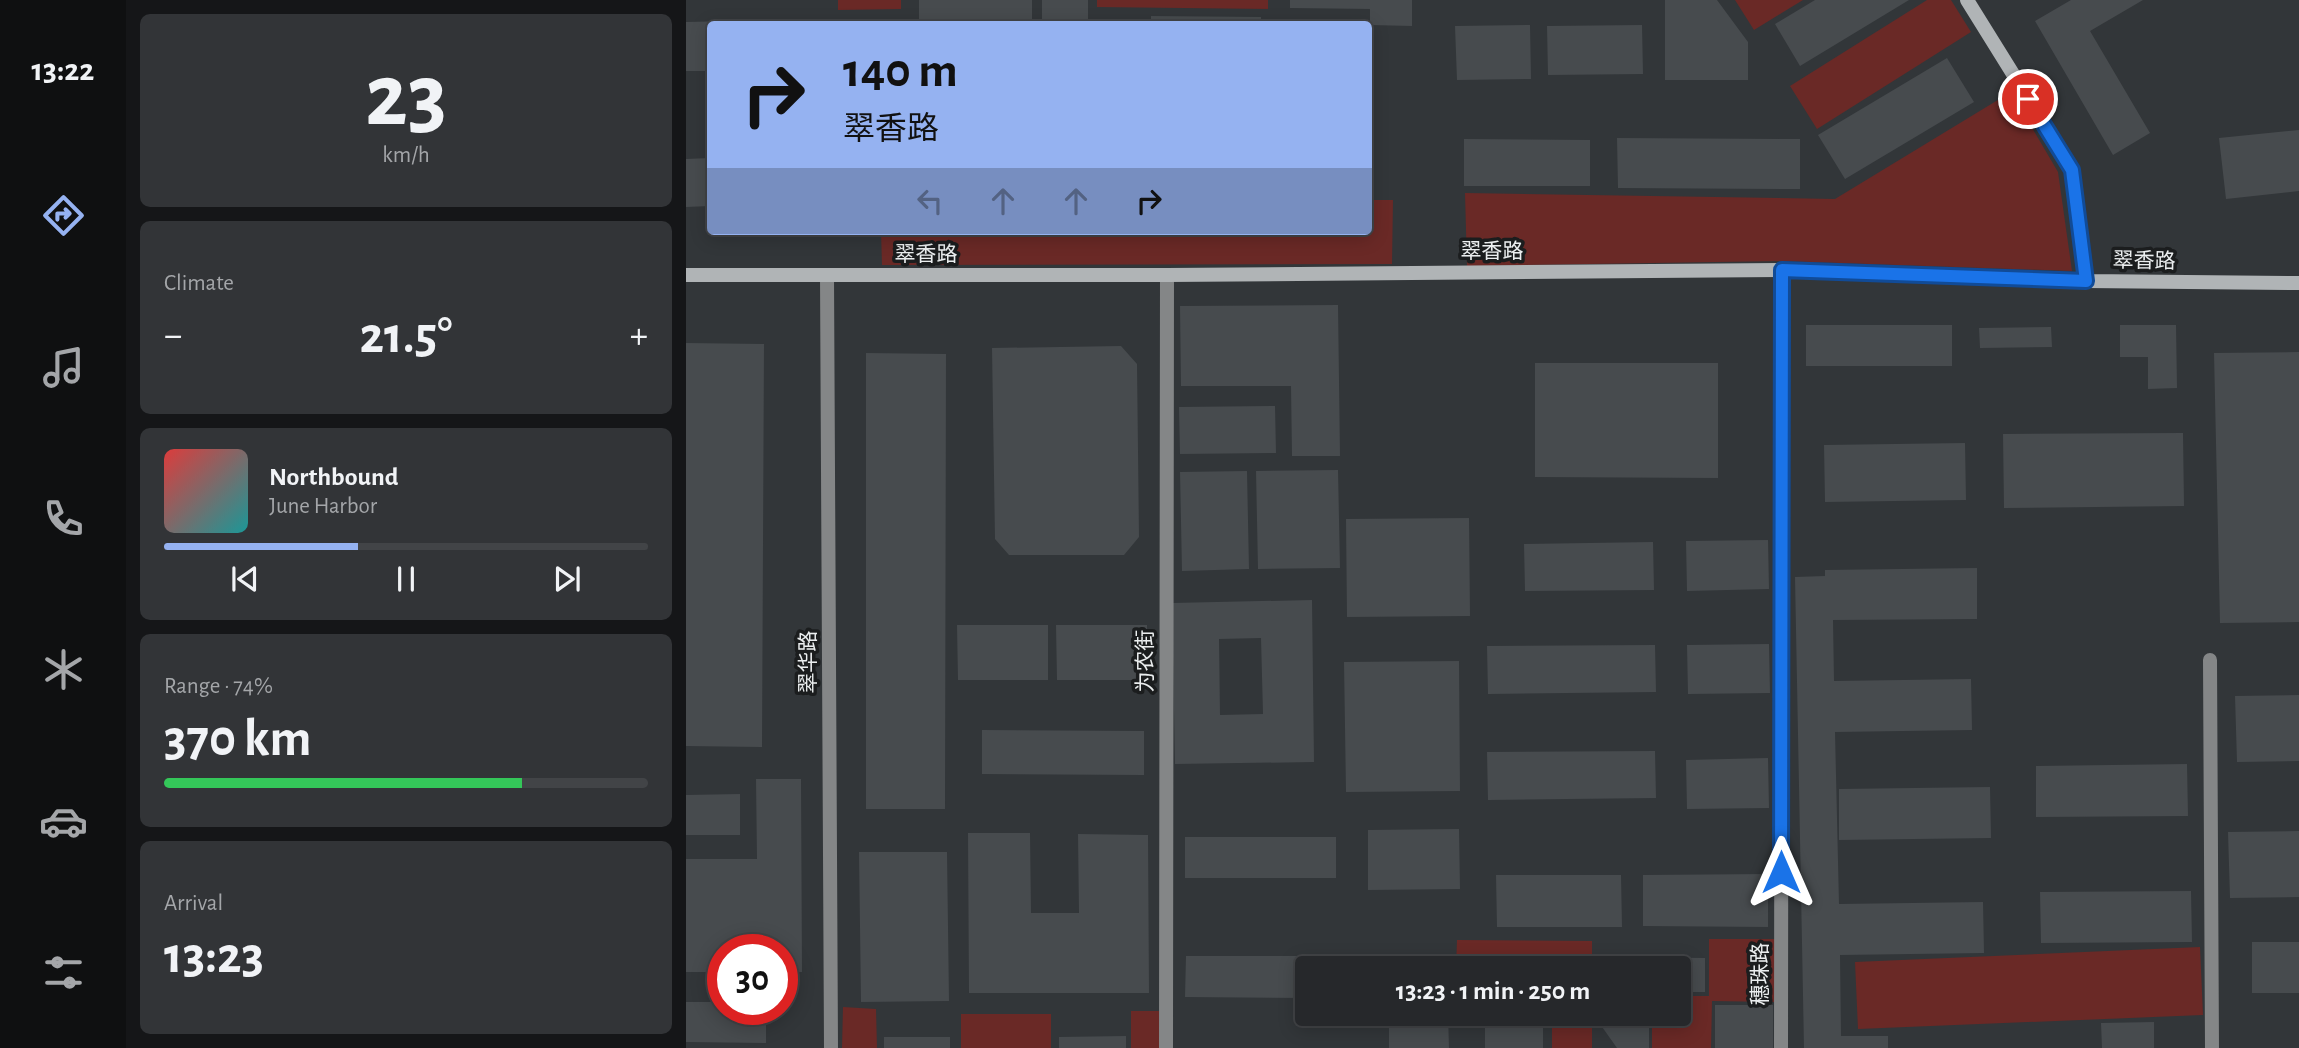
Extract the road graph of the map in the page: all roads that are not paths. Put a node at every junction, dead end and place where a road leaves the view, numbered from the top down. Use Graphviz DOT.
graph roads {
  1 [pos="1967,0"];
  2 [pos="1782,270"];
  3 [pos="686,275"];
  4 [pos="1167,275"];
  5 [pos="827,276"];
  6 [pos="2086,281"];
  7 [pos="2299,283"];
  8 [pos="2210,660"];
  9 [pos="831,1048"];
  10 [pos="1166,1048"];
  11 [pos="1781,1048"];
  12 [pos="2212,1048"];
  1 -- 6 [label="main road"];
  2 -- 4 [label="main road, 翠香路"];
  2 -- 6 [label="main road, 翠香路"];
  2 -- 11 [label="street, 穗珠路"];
  3 -- 5 [label="main road, 翠香路"];
  4 -- 5 [label="main road, 翠香路"];
  4 -- 10 [label="street, 为农街"];
  5 -- 9 [label="street, 翠华路"];
  6 -- 7 [label="main road, 翠香路"];
  8 -- 12 [label="street"];
}
